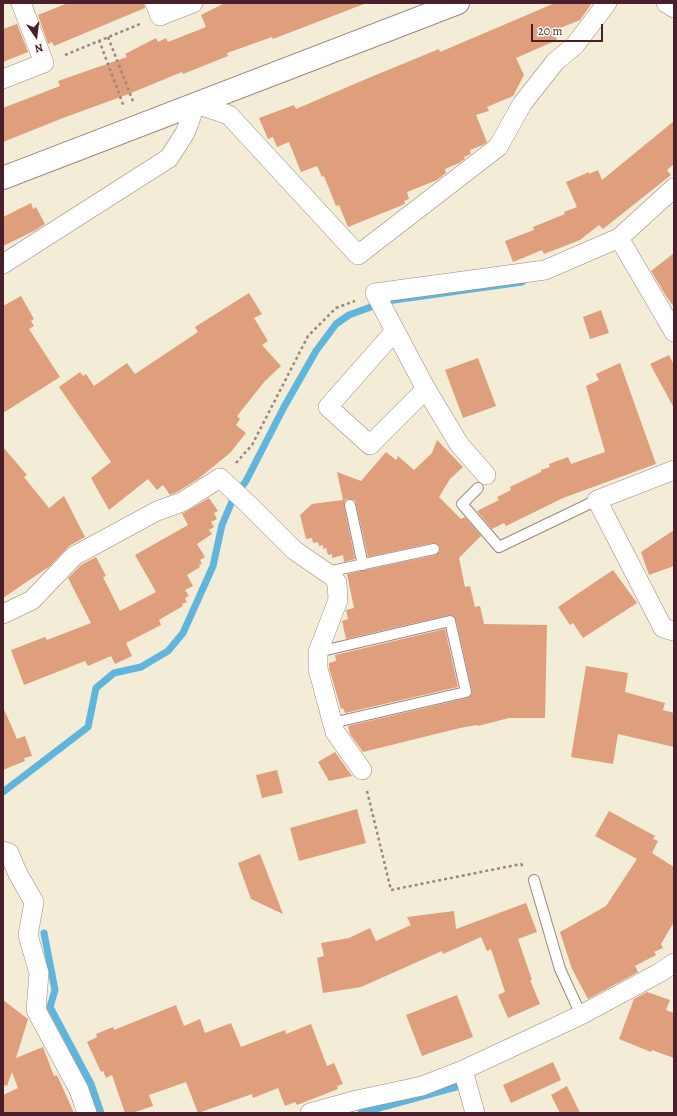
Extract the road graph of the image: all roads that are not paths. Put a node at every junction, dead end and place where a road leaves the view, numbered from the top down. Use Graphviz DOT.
graph roads {
  1 [pos="21,3"];
  2 [pos="193,3"];
  3 [pos="458,3"];
  4 [pos="607,3"];
  5 [pos="666,3"];
  6 [pos="674,8"];
  7 [pos="158,9"];
  8 [pos="3,79"];
  9 [pos="196,104"];
  10 [pos="3,178"];
  11 [pos="674,188"];
  12 [pos="619,238"];
  13 [pos="3,264"];
  14 [pos="395,331"];
  15 [pos="674,332"];
  16 [pos="426,389"];
  17 [pos="674,470"];
  18 [pos="482,481"];
  19 [pos="597,500"];
  20 [pos="350,505"];
  21 [pos="434,550"];
  22 [pos="363,565"];
  23 [pos="326,572"];
  24 [pos="3,614"];
  25 [pos="674,631"];
  26 [pos="318,652"];
  27 [pos="332,723"];
  28 [pos="362,770"];
  29 [pos="3,850"];
  30 [pos="534,880"];
  31 [pos="669,973"];
  32 [pos="581,1015"];
  33 [pos="464,1070"];
  34 [pos="87,1113"];
  35 [pos="310,1113"];
  36 [pos="475,1113"];
  1 -- 8 [label="street"];
  2 -- 7 [label="street"];
  3 -- 9 [label="street"];
  4 -- 9 [label="street"];
  5 -- 6 [label="street"];
  9 -- 10 [label="street"];
  9 -- 13 [label="street"];
  11 -- 12 [label="street"];
  12 -- 14 [label="street"];
  12 -- 15 [label="street"];
  14 -- 16 [label="street"];
  14 -- 16 [label="street"];
  16 -- 18 [label="street"];
  17 -- 19 [label="street"];
  18 -- 19 [label="lane"];
  19 -- 25 [label="street"];
  20 -- 22 [label="lane"];
  21 -- 22 [label="lane"];
  22 -- 23 [label="lane"];
  23 -- 24 [label="street"];
  23 -- 26 [label="street"];
  26 -- 27 [label="street"];
  26 -- 27 [label="lane"];
  27 -- 28 [label="street"];
  29 -- 34 [label="street"];
  30 -- 32 [label="lane"];
  31 -- 32 [label="street"];
  32 -- 33 [label="street"];
  33 -- 35 [label="street"];
  33 -- 36 [label="street"];
}
